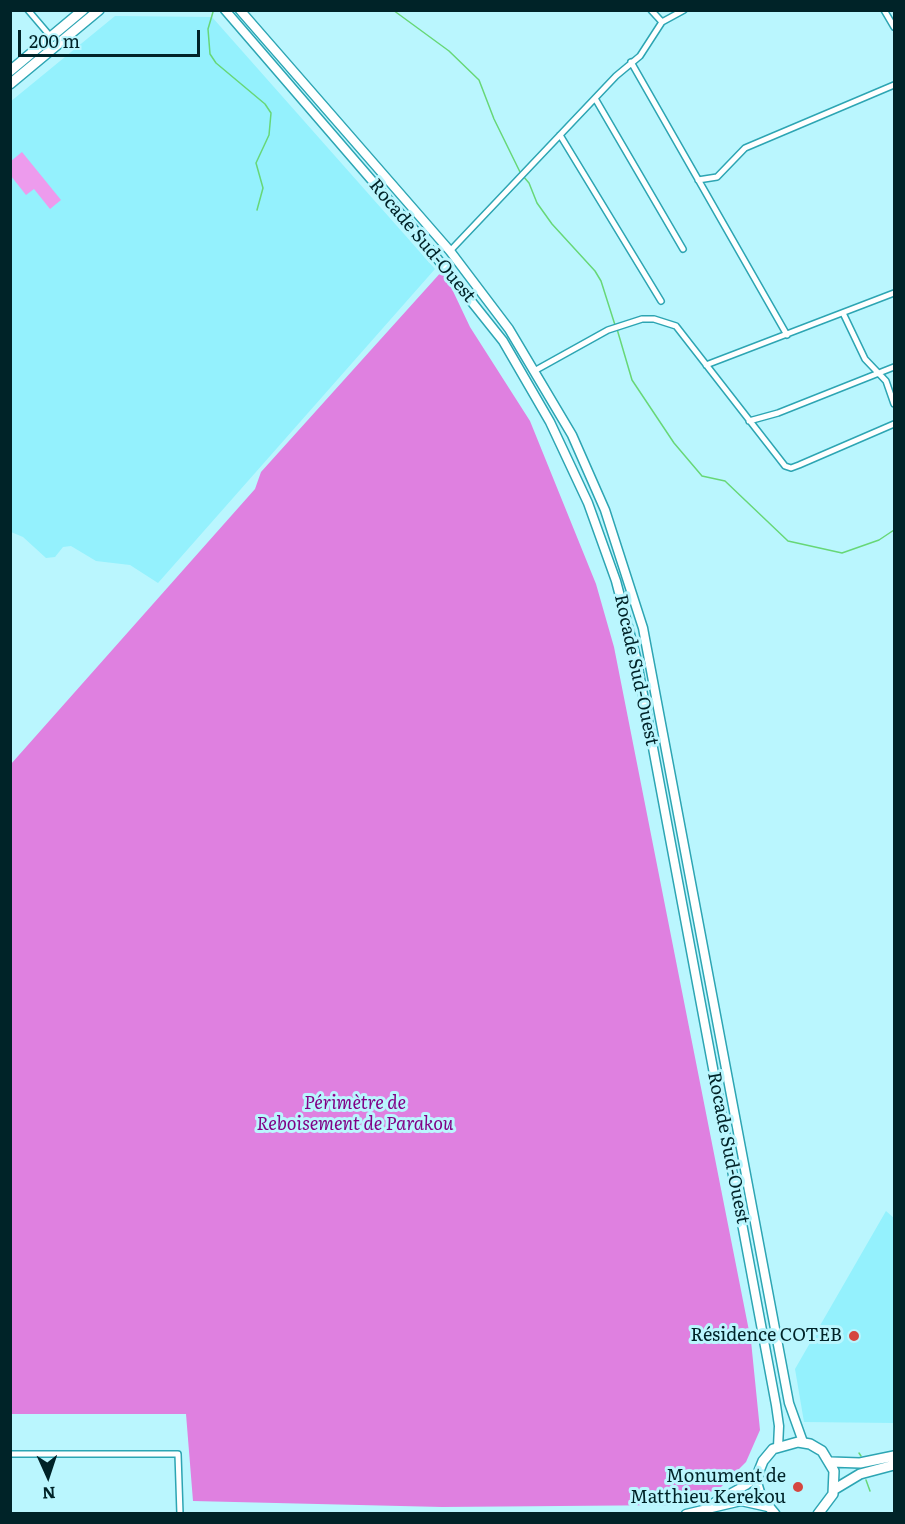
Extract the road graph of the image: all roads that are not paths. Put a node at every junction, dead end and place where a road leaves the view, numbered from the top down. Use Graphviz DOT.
graph roads {
  1 [pos="28,10"];
  2 [pos="83,10"];
  3 [pos="99,10"];
  4 [pos="225,10"];
  5 [pos="240,10"];
  6 [pos="651,10"];
  7 [pos="684,10"];
  8 [pos="884,10"];
  9 [pos="662,22"];
  10 [pos="893,23"];
  11 [pos="51,37"];
  12 [pos="631,62"];
  13 [pos="10,71"];
  14 [pos="10,84"];
  15 [pos="894,85"];
  16 [pos="596,100"];
  17 [pos="560,135"];
  18 [pos="698,180"];
  19 [pos="684,249"];
  20 [pos="450,251"];
  21 [pos="894,293"];
  22 [pos="661,301"];
  23 [pos="843,313"];
  24 [pos="787,334"];
  25 [pos="706,365"];
  26 [pos="894,367"];
  27 [pos="536,370"];
  28 [pos="878,374"];
  29 [pos="894,404"];
  30 [pos="749,421"];
  31 [pos="894,424"];
  32 [pos="803,1442"];
  33 [pos="778,1447"];
  34 [pos="10,1454"];
  35 [pos="894,1456"];
  36 [pos="831,1462"];
  37 [pos="894,1465"];
  38 [pos="758,1476"];
  39 [pos="835,1489"];
  40 [pos="698,1510"];
  41 [pos="772,1510"];
  42 [pos="180,1514"];
  43 [pos="686,1514"];
  44 [pos="818,1514"];
  1 -- 11 [label="street"];
  2 -- 11 [label="main road"];
  3 -- 14 [label="main road"];
  4 -- 33 [label="main road, Rocade Sud-Ouest"];
  5 -- 20 [label="main road, Rocade Sud-Ouest"];
  6 -- 9 [label="street"];
  7 -- 9 [label="street"];
  8 -- 10 [label="street"];
  9 -- 12 [label="street"];
  11 -- 13 [label="main road"];
  12 -- 16 [label="street"];
  12 -- 18 [label="street"];
  15 -- 18 [label="street"];
  16 -- 17 [label="street"];
  16 -- 19 [label="street"];
  17 -- 20 [label="street"];
  17 -- 22 [label="street"];
  18 -- 24 [label="street"];
  20 -- 27 [label="main road, Rocade Sud-Ouest"];
  21 -- 23 [label="street"];
  23 -- 24 [label="street"];
  23 -- 28 [label="street"];
  24 -- 25 [label="street"];
  25 -- 27 [label="street"];
  25 -- 30 [label="street"];
  26 -- 28 [label="street"];
  27 -- 32 [label="main road, Rocade Sud-Ouest"];
  28 -- 29 [label="street"];
  28 -- 30 [label="street"];
  30 -- 31 [label="street"];
  32 -- 33 [label="main road"];
  32 -- 36 [label="main road"];
  33 -- 38 [label="main road"];
  34 -- 42 [label="street"];
  35 -- 36 [label="main road"];
  36 -- 39 [label="main road"];
  37 -- 39 [label="main road"];
  38 -- 40 [label="main road"];
  38 -- 41 [label="main road"];
  39 -- 44 [label="main road"];
  40 -- 41 [label="main road"];
  40 -- 43 [label="main road"];
}
